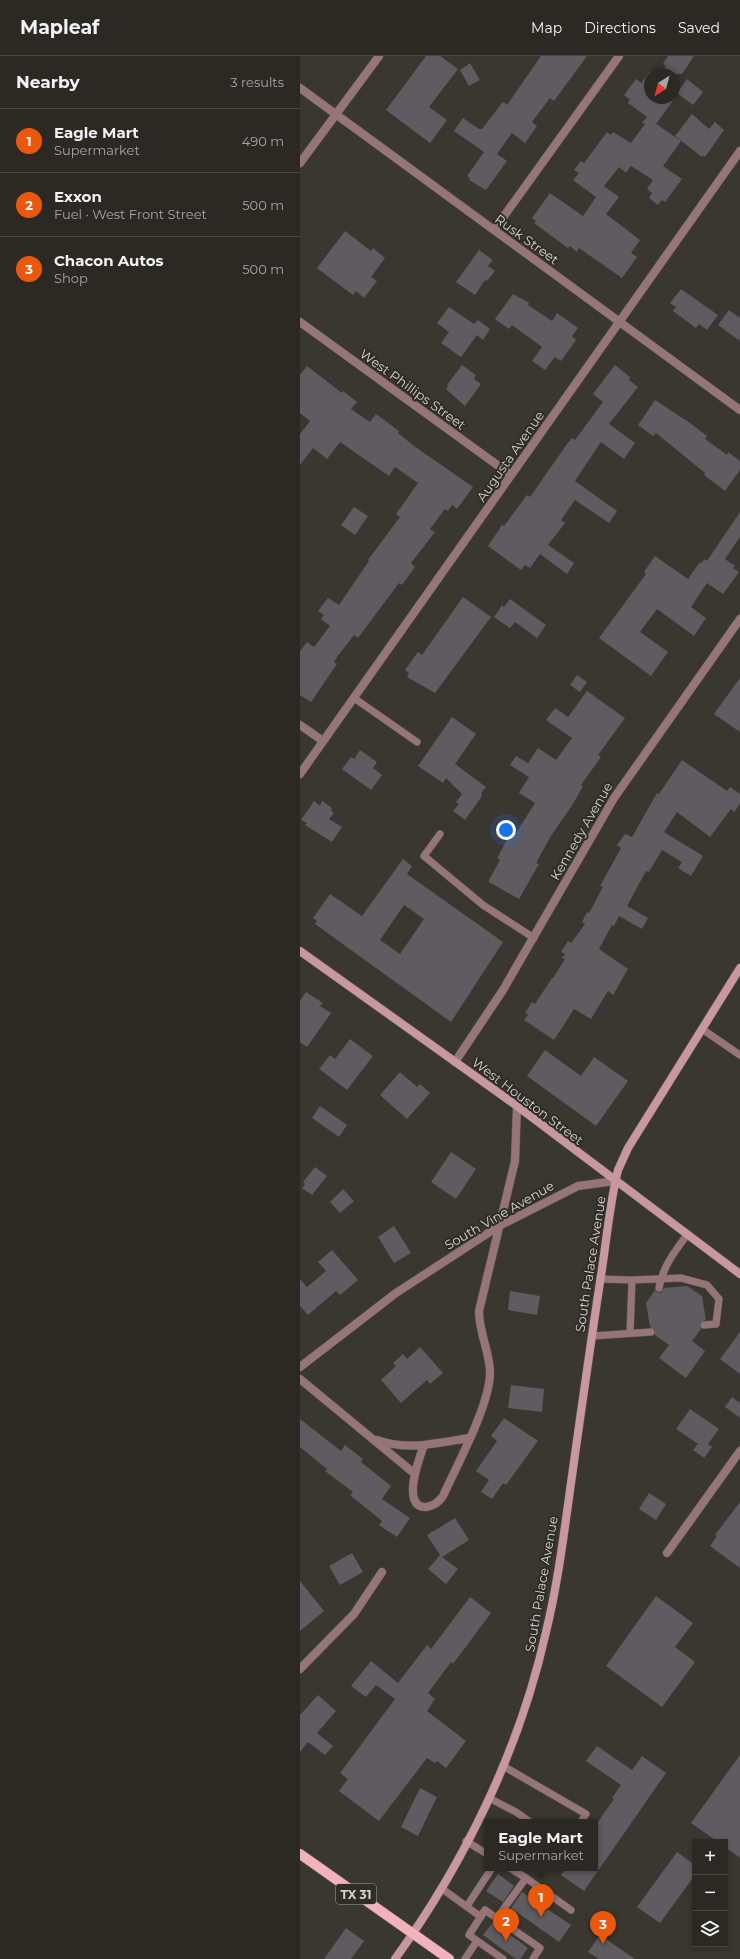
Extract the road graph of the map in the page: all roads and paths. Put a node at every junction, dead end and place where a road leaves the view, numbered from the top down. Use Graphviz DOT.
graph roads {
  1 [pos="379,56"];
  2 [pos="619,56"];
  3 [pos="300,88"];
  4 [pos="336,114"];
  5 [pos="740,151"];
  6 [pos="300,163"];
  7 [pos="494,230"];
  8 [pos="618,321"];
  9 [pos="300,322"];
  10 [pos="740,410"];
  11 [pos="511,475"];
  12 [pos="740,619"];
  13 [pos="354,698"];
  14 [pos="300,725"];
  15 [pos="323,741"];
  16 [pos="417,742"];
  17 [pos="300,774"];
  18 [pos="440,834"];
  19 [pos="534,938"];
  20 [pos="300,951"];
  21 [pos="740,968"];
  22 [pos="702,1029"];
  23 [pos="740,1055"];
  24 [pos="455,1062"];
  25 [pos="517,1106"];
  26 [pos="615,1181"];
  27 [pos="499,1226"];
  28 [pos="687,1235"];
  29 [pos="740,1274"];
  30 [pos="681,1278"];
  31 [pos="600,1279"];
  32 [pos="660,1279"];
  33 [pos="632,1280"];
  34 [pos="682,1286"];
  35 [pos="659,1288"];
  36 [pos="704,1325"];
  37 [pos="651,1332"];
  38 [pos="630,1333"];
  39 [pos="592,1336"];
  40 [pos="300,1367"];
  41 [pos="300,1379"];
  42 [pos="370,1437"];
  43 [pos="469,1438"];
  44 [pos="424,1445"];
  45 [pos="740,1451"];
  46 [pos="415,1474"];
  47 [pos="667,1553"];
  48 [pos="382,1572"];
  49 [pos="300,1670"];
  50 [pos="503,1766"];
  51 [pos="489,1798"];
  52 [pos="526,1819"];
  53 [pos="583,1819"];
  54 [pos="466,1841"];
  55 [pos="484,1852"];
  56 [pos="300,1854"];
  57 [pos="490,1871"];
  58 [pos="515,1871"];
  59 [pos="526,1878"];
  60 [pos="441,1888"];
  61 [pos="467,1906"];
  62 [pos="571,1910"];
  63 [pos="481,1917"];
  64 [pos="497,1918"];
  65 [pos="413,1934"];
  66 [pos="477,1940"];
  67 [pos="505,1957"];
  68 [pos="395,1959"];
  69 [pos="449,1959"];
  70 [pos="465,1959"];
  71 [pos="533,1959"];
  1 -- 4 [label="street"];
  2 -- 7 [label="street"];
  3 -- 4 [label="street, Rusk Street"];
  4 -- 6 [label="street"];
  4 -- 7 [label="street, Rusk Street"];
  5 -- 8 [label="street, Augusta Avenue"];
  7 -- 8 [label="street, Rusk Street"];
  8 -- 10 [label="street, Rusk Street"];
  8 -- 11 [label="street, Augusta Avenue"];
  9 -- 11 [label="street, West Phillips Street"];
  11 -- 13 [label="street, Augusta Avenue"];
  12 -- 19 [label="street, Kennedy Avenue"];
  13 -- 15 [label="street, Augusta Avenue"];
  13 -- 16 [label="lane"];
  14 -- 15 [label="street"];
  15 -- 17 [label="street, Augusta Avenue"];
  18 -- 19 [label="lane"];
  19 -- 24 [label="street, Kennedy Avenue"];
  20 -- 24 [label="main road, West Houston Street"];
  21 -- 22 [label="main road"];
  22 -- 23 [label="lane"];
  22 -- 26 [label="main road"];
  24 -- 25 [label="main road, West Houston Street"];
  25 -- 26 [label="main road, West Houston Street"];
  25 -- 27 [label="street"];
  26 -- 27 [label="street, South Vine Avenue"];
  26 -- 28 [label="main road, West Houston Street"];
  26 -- 31 [label="main road, South Palace Avenue"];
  27 -- 40 [label="street, South Vine Avenue"];
  27 -- 43 [label="street"];
  28 -- 29 [label="main road, West Houston Street"];
  28 -- 32 [label="lane"];
  30 -- 32 [label="lane"];
  30 -- 34 [label="lane"];
  30 -- 36 [label="lane"];
  31 -- 33 [label="lane"];
  31 -- 39 [label="main road, South Palace Avenue"];
  32 -- 33 [label="lane"];
  32 -- 35 [label="lane"];
  33 -- 38 [label="lane"];
  37 -- 38 [label="lane"];
  38 -- 39 [label="lane"];
  39 -- 50 [label="main road, South Palace Avenue"];
  41 -- 42 [label="street"];
  42 -- 44 [label="street"];
  42 -- 46 [label="street"];
  43 -- 44 [label="street"];
  43 -- 46 [label="street"];
  44 -- 46 [label="street"];
  45 -- 47 [label="street"];
  48 -- 49 [label="street"];
  50 -- 51 [label="main road, South Palace Avenue"];
  50 -- 53 [label="lane"];
  51 -- 52 [label="lane"];
  51 -- 54 [label="main road, South Palace Avenue"];
  54 -- 55 [label="lane"];
  54 -- 60 [label="main road, South Palace Avenue"];
  56 -- 65 [label="main road, TX 31"];
  57 -- 61 [label="lane"];
  58 -- 59 [label="lane"];
  59 -- 62 [label="lane"];
  59 -- 64 [label="lane"];
  60 -- 61 [label="lane"];
  60 -- 65 [label="main road, South Palace Avenue"];
  61 -- 63 [label="lane"];
  63 -- 64 [label="lane"];
  63 -- 66 [label="lane"];
  64 -- 71 [label="lane"];
  65 -- 68 [label="main road, South Palace Avenue"];
  65 -- 69 [label="main road, TX 31"];
  66 -- 67 [label="lane"];
  66 -- 70 [label="lane"];
}
